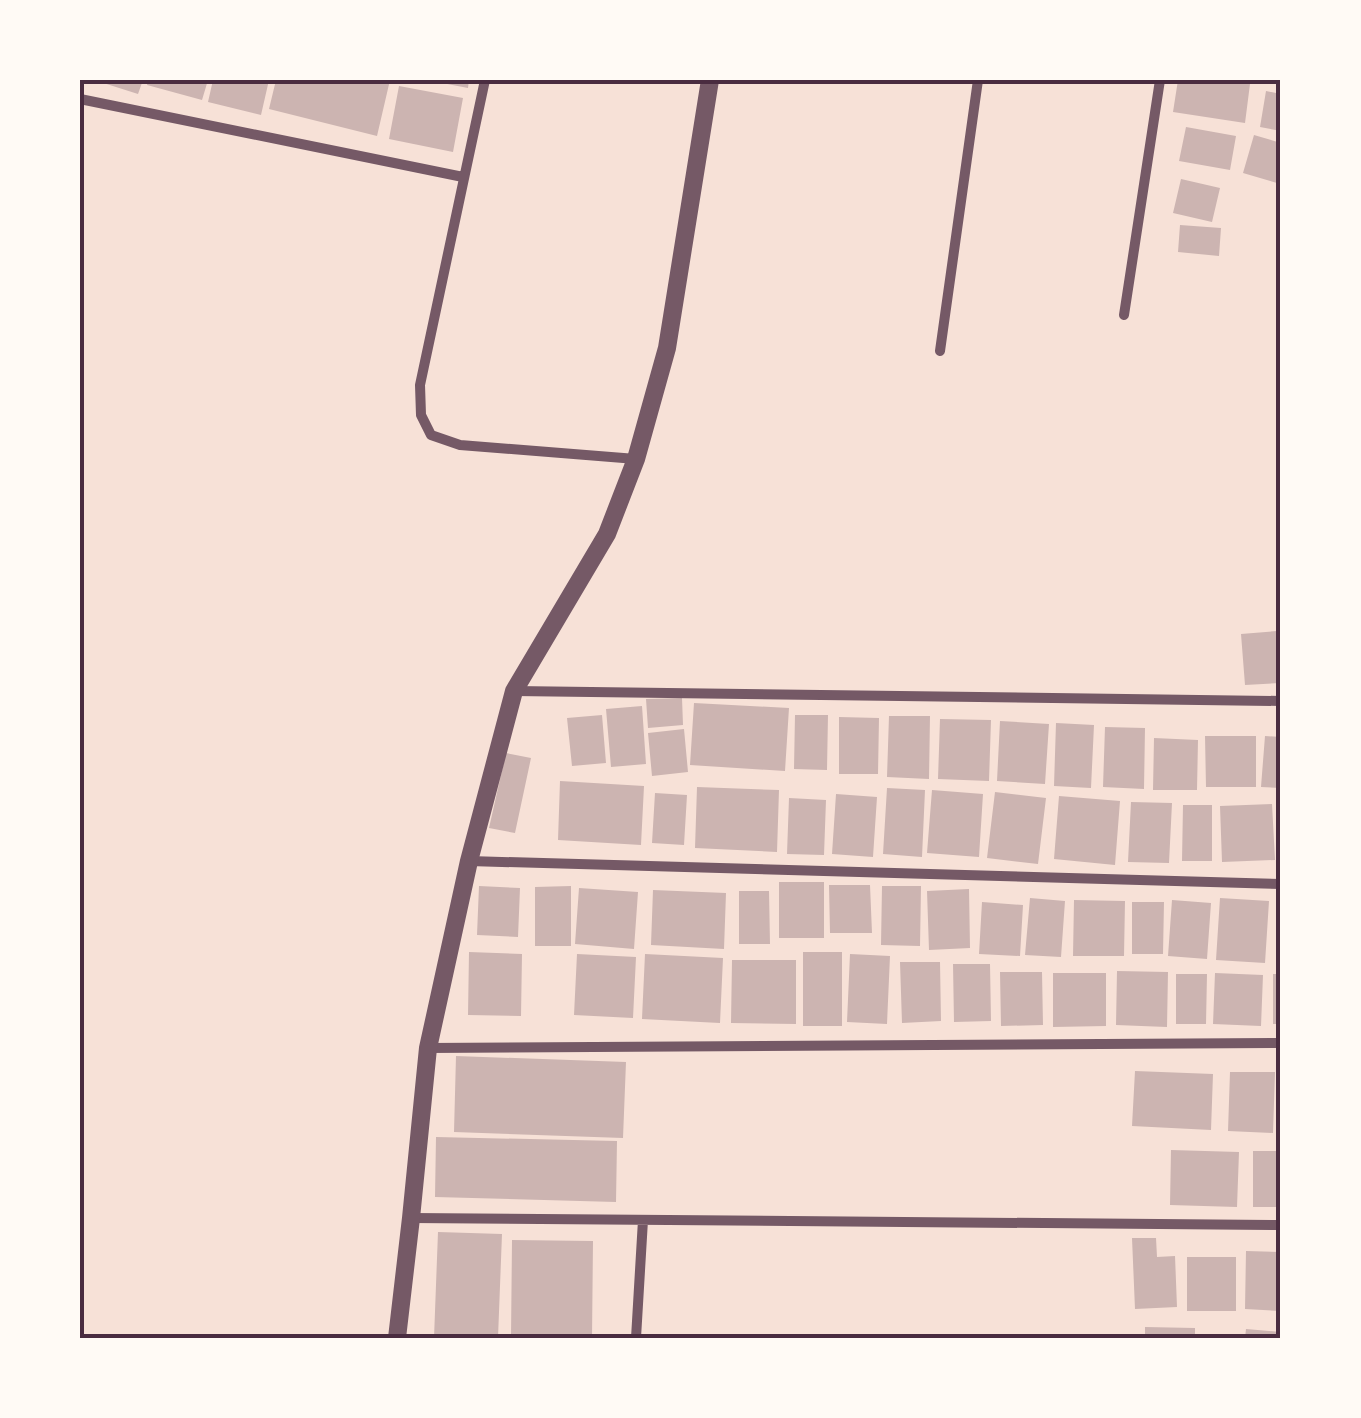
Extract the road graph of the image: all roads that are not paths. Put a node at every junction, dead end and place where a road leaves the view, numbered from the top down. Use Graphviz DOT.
graph roads {
  1 [pos="485,80"];
  2 [pos="710,80"];
  3 [pos="978,80"];
  4 [pos="1160,80"];
  5 [pos="80,98"];
  6 [pos="463,177"];
  7 [pos="1124,316"];
  8 [pos="940,351"];
  9 [pos="636,458"];
  10 [pos="514,691"];
  11 [pos="1281,702"];
  12 [pos="469,861"];
  13 [pos="1281,884"];
  14 [pos="1281,1043"];
  15 [pos="428,1048"];
  16 [pos="412,1218"];
  17 [pos="644,1220"];
  18 [pos="1281,1225"];
  19 [pos="397,1338"];
  20 [pos="636,1338"];
  1 -- 6 [label="street"];
  2 -- 9 [label="street"];
  3 -- 8 [label="street"];
  4 -- 7 [label="street"];
  5 -- 6 [label="street"];
  6 -- 9 [label="street"];
  9 -- 10 [label="street"];
  10 -- 11 [label="street"];
  10 -- 12 [label="street"];
  12 -- 13 [label="street"];
  12 -- 15 [label="street"];
  14 -- 15 [label="street"];
  15 -- 16 [label="street"];
  16 -- 17 [label="street"];
  16 -- 19 [label="street"];
  17 -- 18 [label="street"];
  17 -- 20 [label="street"];
}
